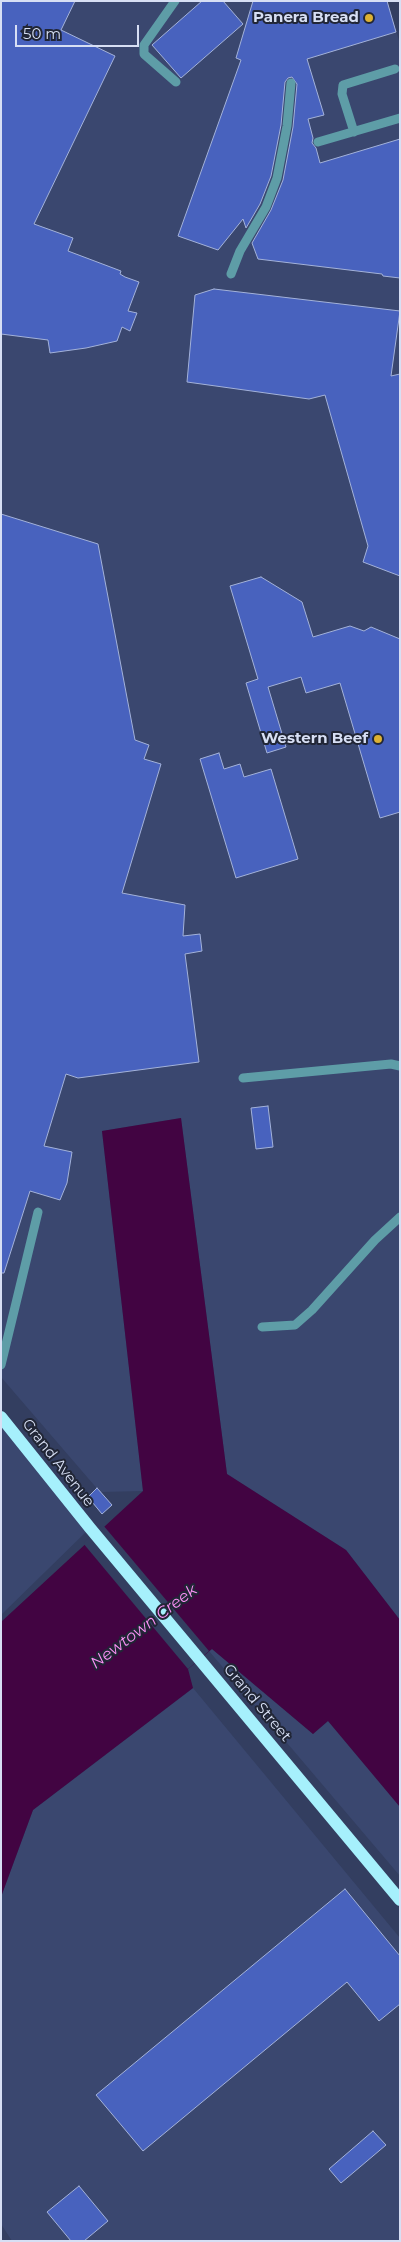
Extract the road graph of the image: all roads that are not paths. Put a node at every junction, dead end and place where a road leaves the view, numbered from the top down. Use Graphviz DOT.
graph roads {
  1 [pos="176,1"];
  2 [pos="395,69"];
  3 [pos="176,82"];
  4 [pos="291,83"];
  5 [pos="400,118"];
  6 [pos="354,132"];
  7 [pos="318,142"];
  8 [pos="231,274"];
  9 [pos="400,1066"];
  10 [pos="243,1078"];
  11 [pos="38,1212"];
  12 [pos="400,1217"];
  13 [pos="262,1327"];
  14 [pos="1,1365"];
  15 [pos="2,1422"];
  16 [pos="90,1528"];
  17 [pos="400,1900"];
  1 -- 3 [label="lane"];
  2 -- 6 [label="lane"];
  4 -- 8 [label="lane"];
  5 -- 6 [label="lane"];
  6 -- 7 [label="lane"];
  9 -- 10 [label="lane"];
  11 -- 14 [label="lane"];
  12 -- 13 [label="lane"];
  15 -- 16 [label="main road, Grand Avenue"];
  16 -- 17 [label="main road, Grand Street"];
}
